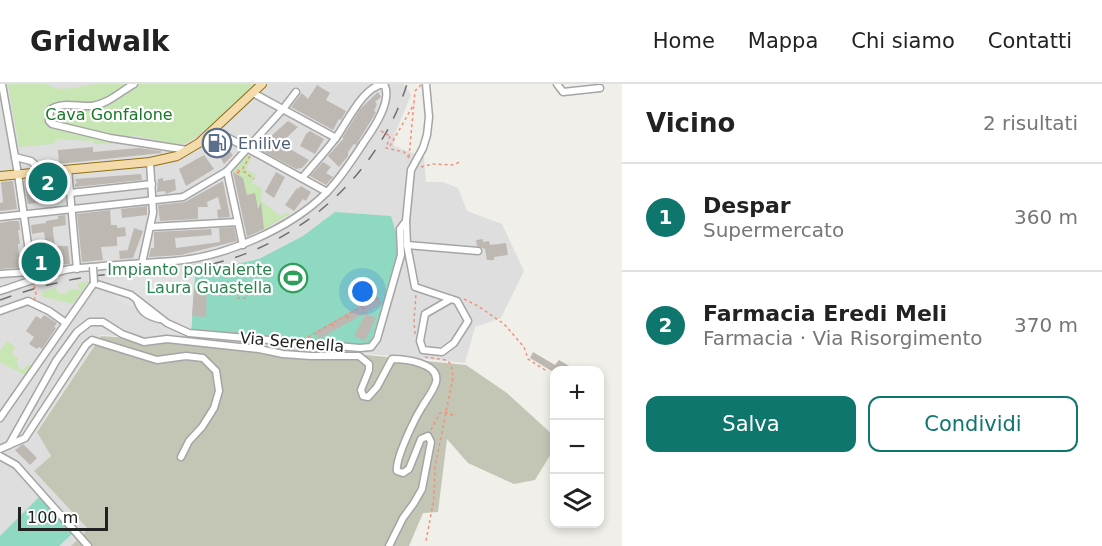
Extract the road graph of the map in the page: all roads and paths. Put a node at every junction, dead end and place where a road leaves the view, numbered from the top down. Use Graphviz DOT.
graph roads {
  1 [pos="2,84"];
  2 [pos="134,84"];
  3 [pos="262,84"];
  4 [pos="384,84"];
  5 [pos="421,84"];
  6 [pos="426,84"];
  7 [pos="557,84"];
  8 [pos="600,88"];
  9 [pos="296,92"];
  10 [pos="254,93"];
  11 [pos="414,103"];
  12 [pos="283,110"];
  13 [pos="214,130"];
  14 [pos="381,131"];
  15 [pos="336,138"];
  16 [pos="389,147"];
  17 [pos="188,150"];
  18 [pos="249,153"];
  19 [pos="15,157"];
  20 [pos="411,160"];
  21 [pos="150,162"];
  22 [pos="461,162"];
  23 [pos="68,170"];
  24 [pos="227,171"];
  25 [pos="43,172"];
  26 [pos="18,174"];
  27 [pos="0,176"];
  28 [pos="302,178"];
  29 [pos="254,179"];
  30 [pos="152,184"];
  31 [pos="327,192"];
  32 [pos="70,193"];
  33 [pos="153,201"];
  34 [pos="72,209"];
  35 [pos="24,214"];
  36 [pos="0,216"];
  37 [pos="406,221"];
  38 [pos="238,222"];
  39 [pos="150,227"];
  40 [pos="243,245"];
  41 [pos="406,245"];
  42 [pos="478,251"];
  43 [pos="142,263"];
  44 [pos="93,267"];
  45 [pos="77,269"];
  46 [pos="67,270"];
  47 [pos="31,271"];
  48 [pos="19,272"];
  49 [pos="0,274"];
  50 [pos="33,280"];
  51 [pos="94,283"];
  52 [pos="22,284"];
  53 [pos="415,287"];
  54 [pos="0,291"];
  55 [pos="237,298"];
  56 [pos="246,298"];
  57 [pos="463,298"];
  58 [pos="451,299"];
  59 [pos="34,301"];
  60 [pos="381,304"];
  61 [pos="362,307"];
  62 [pos="0,310"];
  63 [pos="366,313"];
  64 [pos="347,315"];
  65 [pos="350,321"];
  66 [pos="66,323"];
  67 [pos="332,323"];
  68 [pos="335,329"];
  69 [pos="316,332"];
  70 [pos="320,338"];
  71 [pos="302,340"];
  72 [pos="415,342"];
  73 [pos="419,356"];
  74 [pos="548,372"];
  75 [pos="445,412"];
  76 [pos="456,414"];
  77 [pos="0,417"];
  78 [pos="428,436"];
  79 [pos="9,445"];
  80 [pos="0,449"];
  81 [pos="0,456"];
  82 [pos="181,457"];
  83 [pos="426,541"];
  84 [pos="88,546"];
  85 [pos="389,546"];
  1 -- 19 [label="street"];
  2 -- 17 [label="street"];
  3 -- 10 [label="main road"];
  4 -- 15 [label="street"];
  4 -- 31 [label="street"];
  5 -- 11 [label="path"];
  6 -- 20 [label="street"];
  7 -- 8 [label="street"];
  9 -- 12 [label="street"];
  10 -- 12 [label="street"];
  10 -- 13 [label="main road"];
  11 -- 16 [label="path"];
  11 -- 20 [label="path"];
  12 -- 15 [label="street"];
  12 -- 18 [label="street"];
  13 -- 17 [label="main road"];
  13 -- 18 [label="street"];
  14 -- 16 [label="path, bridge"];
  15 -- 28 [label="street"];
  16 -- 20 [label="path"];
  17 -- 21 [label="main road"];
  18 -- 24 [label="street"];
  18 -- 28 [label="street"];
  18 -- 29 [label="path"];
  19 -- 25 [label="street"];
  19 -- 26 [label="street"];
  20 -- 22 [label="path"];
  20 -- 37 [label="street"];
  21 -- 23 [label="main road"];
  21 -- 30 [label="street"];
  23 -- 25 [label="main road"];
  23 -- 32 [label="street"];
  24 -- 33 [label="street"];
  24 -- 38 [label="street"];
  25 -- 26 [label="main road"];
  26 -- 27 [label="main road"];
  26 -- 35 [label="street"];
  28 -- 31 [label="street"];
  30 -- 32 [label="street"];
  30 -- 33 [label="street"];
  31 -- 40 [label="street"];
  32 -- 34 [label="street"];
  33 -- 34 [label="street"];
  33 -- 39 [label="street"];
  34 -- 35 [label="street"];
  34 -- 45 [label="street"];
  35 -- 36 [label="street"];
  35 -- 47 [label="street"];
  37 -- 41 [label="street"];
  37 -- 51 [label="street, Via Serenella"];
  38 -- 39 [label="street"];
  38 -- 40 [label="street"];
  39 -- 43 [label="street"];
  40 -- 43 [label="street"];
  41 -- 42 [label="street"];
  41 -- 53 [label="street"];
  43 -- 44 [label="street"];
  44 -- 45 [label="street"];
  44 -- 51 [label="street, bridge"];
  45 -- 46 [label="street"];
  46 -- 47 [label="street"];
  46 -- 50 [label="street"];
  47 -- 48 [label="street"];
  47 -- 50 [label="street"];
  48 -- 49 [label="street"];
  48 -- 52 [label="street"];
  50 -- 52 [label="street"];
  50 -- 59 [label="path, bridge"];
  51 -- 66 [label="street"];
  52 -- 54 [label="street"];
  53 -- 58 [label="street"];
  53 -- 72 [label="path"];
  55 -- 56 [label="path"];
  57 -- 74 [label="path"];
  58 -- 58 [label="street"];
  60 -- 61 [label="path"];
  61 -- 63 [label="path"];
  61 -- 64 [label="path"];
  62 -- 66 [label="street"];
  64 -- 65 [label="path"];
  64 -- 67 [label="path"];
  66 -- 77 [label="street"];
  67 -- 68 [label="path"];
  67 -- 69 [label="path"];
  69 -- 70 [label="path"];
  69 -- 71 [label="path"];
  73 -- 75 [label="path"];
  75 -- 76 [label="path"];
  75 -- 78 [label="path"];
  75 -- 83 [label="path"];
  78 -- 79 [label="street"];
  78 -- 85 [label="street"];
  79 -- 80 [label="street"];
  79 -- 82 [label="street"];
  81 -- 84 [label="street"];
}
